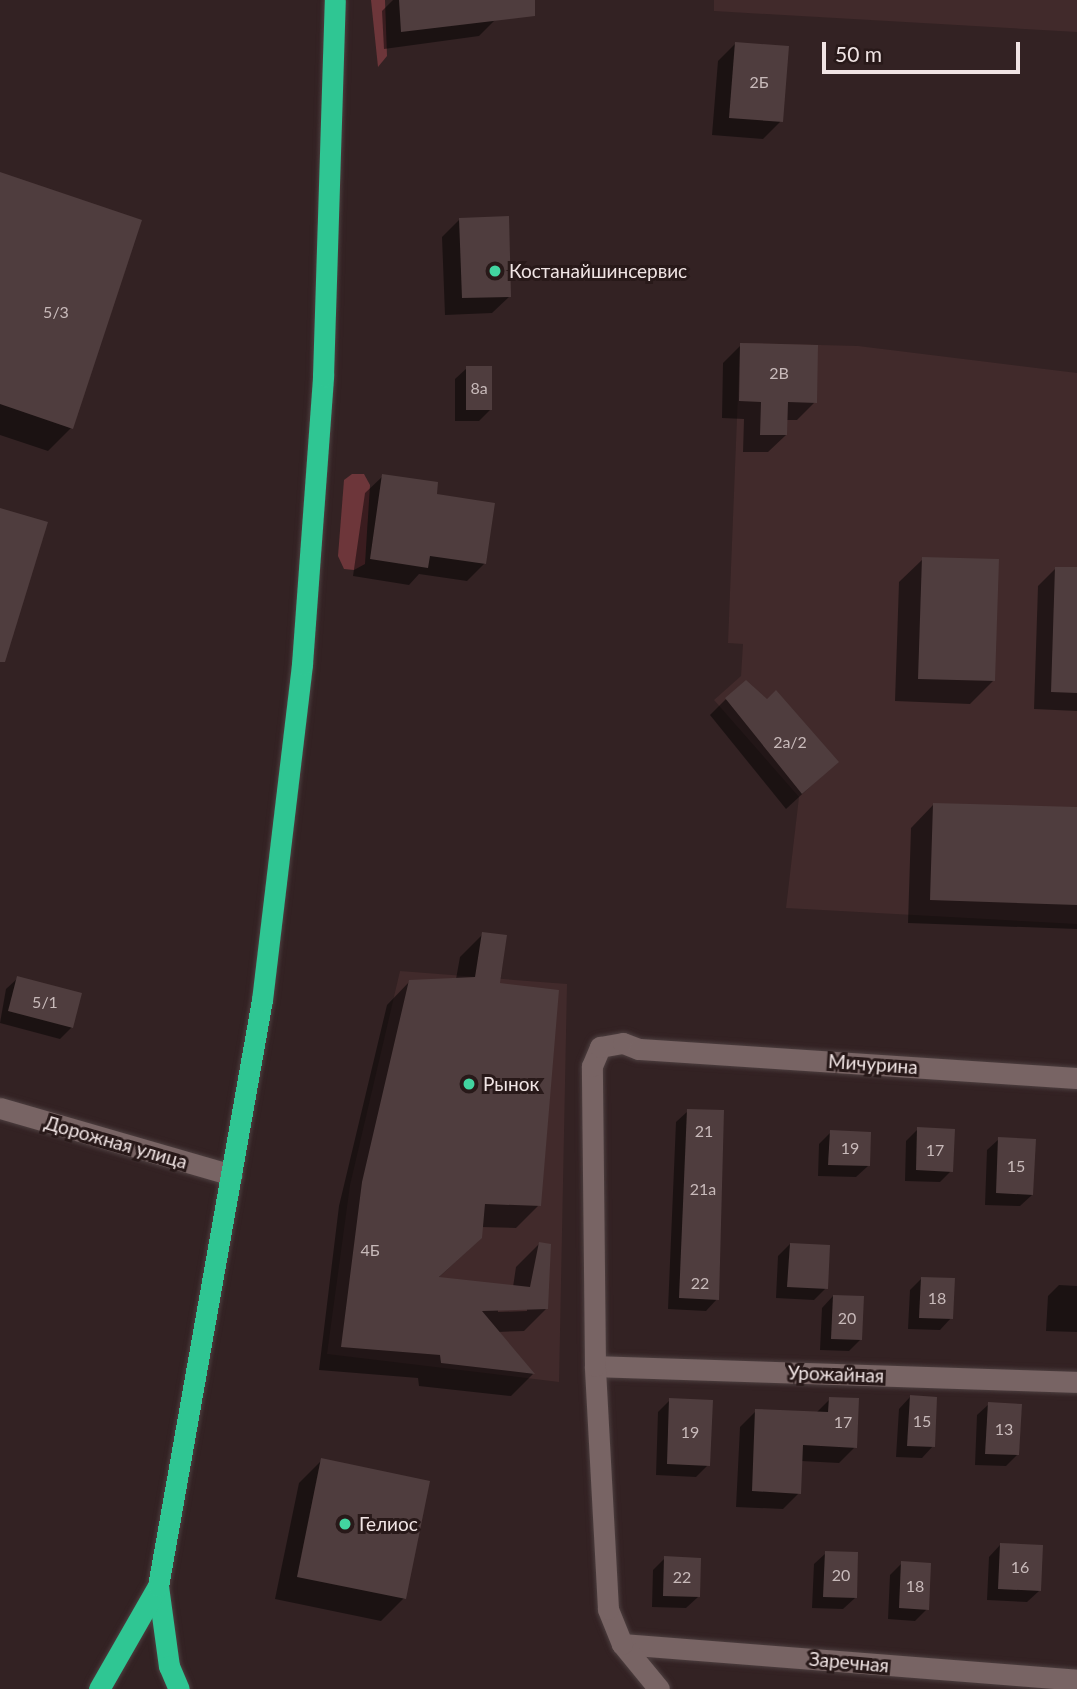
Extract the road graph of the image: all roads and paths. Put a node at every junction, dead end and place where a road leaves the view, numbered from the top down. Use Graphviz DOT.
graph roads {
  1 [pos="335,0"];
  2 [pos="1077,1078"];
  3 [pos="1,1112"];
  4 [pos="232,1175"];
  5 [pos="595,1366"];
  6 [pos="1077,1382"];
  7 [pos="158,1586"];
  8 [pos="622,1644"];
  9 [pos="1077,1680"];
  10 [pos="99,1689"];
  11 [pos="179,1689"];
  12 [pos="659,1689"];
  1 -- 4 [label="highway"];
  2 -- 5 [label="street, Мичурина"];
  3 -- 4 [label="street, Дорожная улица"];
  4 -- 7 [label="highway"];
  5 -- 6 [label="street, Урожайная"];
  5 -- 8 [label="street"];
  7 -- 10 [label="highway"];
  7 -- 11 [label="highway"];
  8 -- 9 [label="street, Заречная"];
  8 -- 12 [label="street"];
}
